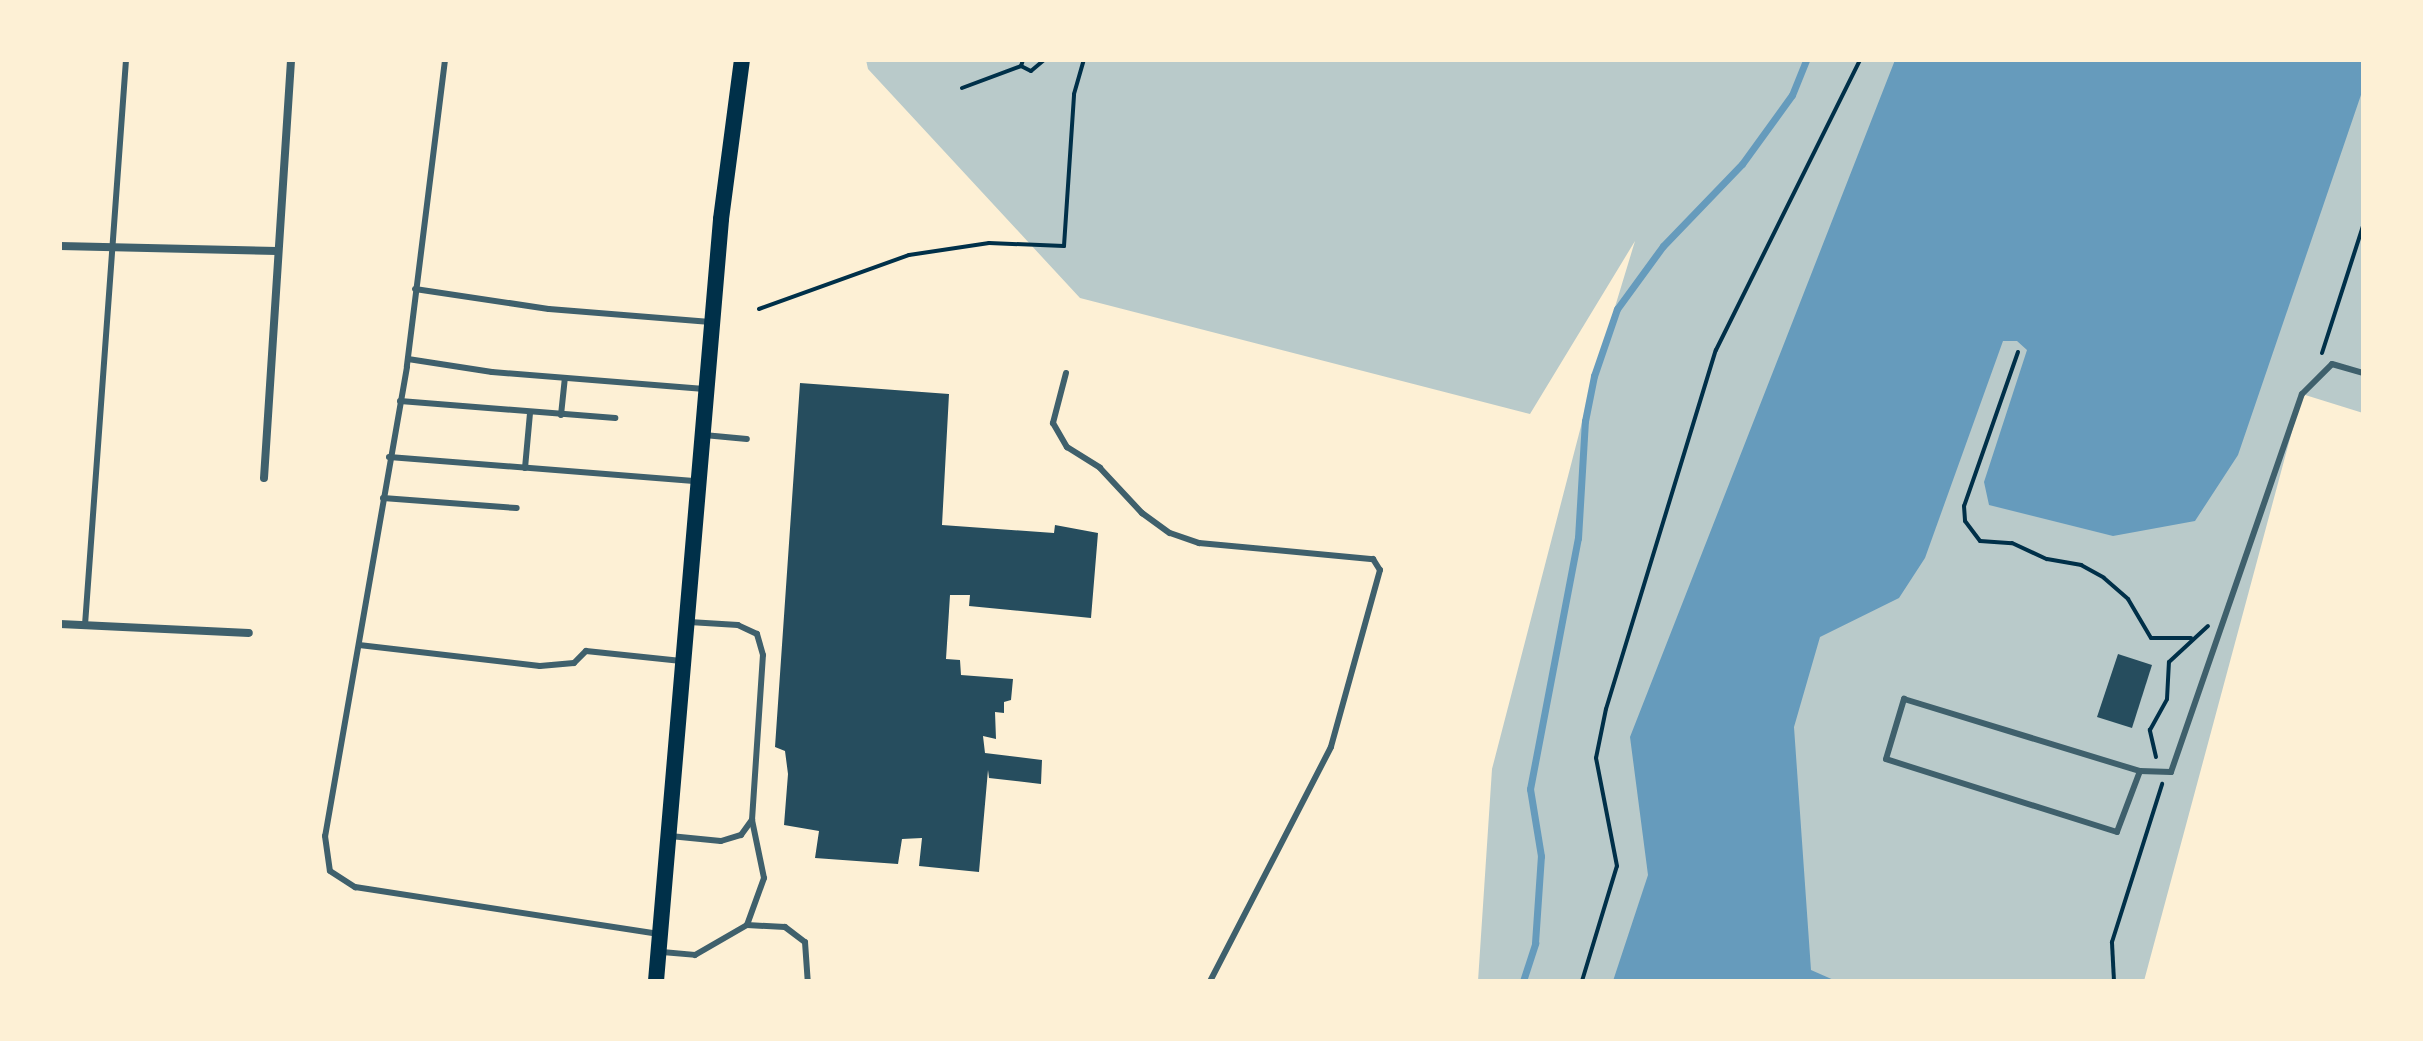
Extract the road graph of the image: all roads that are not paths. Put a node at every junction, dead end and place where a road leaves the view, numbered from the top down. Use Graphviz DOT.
graph roads {
  1 [pos="126,60"];
  2 [pos="291,60"];
  3 [pos="445,60"];
  4 [pos="742,60"];
  5 [pos="60,246"];
  6 [pos="113,247"];
  7 [pos="277,251"];
  8 [pos="415,289"];
  9 [pos="713,322"];
  10 [pos="408,359"];
  11 [pos="1066,373"];
  12 [pos="2363,373"];
  13 [pos="565,378"];
  14 [pos="708,389"];
  15 [pos="400,401"];
  16 [pos="530,413"];
  17 [pos="561,415"];
  18 [pos="615,418"];
  19 [pos="704,435"];
  20 [pos="747,439"];
  21 [pos="389,457"];
  22 [pos="525,468"];
  23 [pos="264,478"];
  24 [pos="700,482"];
  25 [pos="383,498"];
  26 [pos="517,508"];
  27 [pos="689,622"];
  28 [pos="60,624"];
  29 [pos="85,625"];
  30 [pos="249,633"];
  31 [pos="359,645"];
  32 [pos="686,661"];
  33 [pos="2140,771"];
  34 [pos="752,820"];
  35 [pos="670,836"];
  36 [pos="747,925"];
  37 [pos="661,934"];
  38 [pos="659,952"];
  39 [pos="656,981"];
  40 [pos="808,981"];
  41 [pos="1210,981"];
  1 -- 6 [label="lane"];
  2 -- 7 [label="street"];
  3 -- 8 [label="lane"];
  4 -- 9 [label="main road"];
  5 -- 6 [label="street"];
  6 -- 7 [label="street"];
  6 -- 29 [label="lane"];
  7 -- 23 [label="street"];
  8 -- 9 [label="lane"];
  8 -- 10 [label="lane"];
  9 -- 14 [label="main road"];
  10 -- 13 [label="lane"];
  10 -- 15 [label="lane"];
  11 -- 41 [label="lane"];
  12 -- 33 [label="lane"];
  13 -- 14 [label="lane"];
  13 -- 17 [label="lane"];
  14 -- 19 [label="main road"];
  15 -- 16 [label="lane"];
  15 -- 21 [label="lane"];
  16 -- 17 [label="lane"];
  16 -- 22 [label="lane"];
  17 -- 18 [label="lane"];
  19 -- 20 [label="lane"];
  19 -- 24 [label="main road"];
  21 -- 22 [label="lane"];
  21 -- 25 [label="lane"];
  22 -- 24 [label="lane"];
  24 -- 27 [label="main road"];
  25 -- 26 [label="lane"];
  25 -- 31 [label="lane"];
  27 -- 32 [label="main road"];
  27 -- 34 [label="lane"];
  28 -- 29 [label="street"];
  29 -- 30 [label="street"];
  31 -- 32 [label="lane"];
  31 -- 37 [label="lane"];
  32 -- 35 [label="main road"];
  33 -- 33 [label="lane"];
  34 -- 35 [label="lane"];
  34 -- 36 [label="lane"];
  35 -- 37 [label="main road"];
  36 -- 38 [label="lane"];
  36 -- 40 [label="lane"];
  37 -- 38 [label="main road"];
  38 -- 39 [label="main road"];
}
